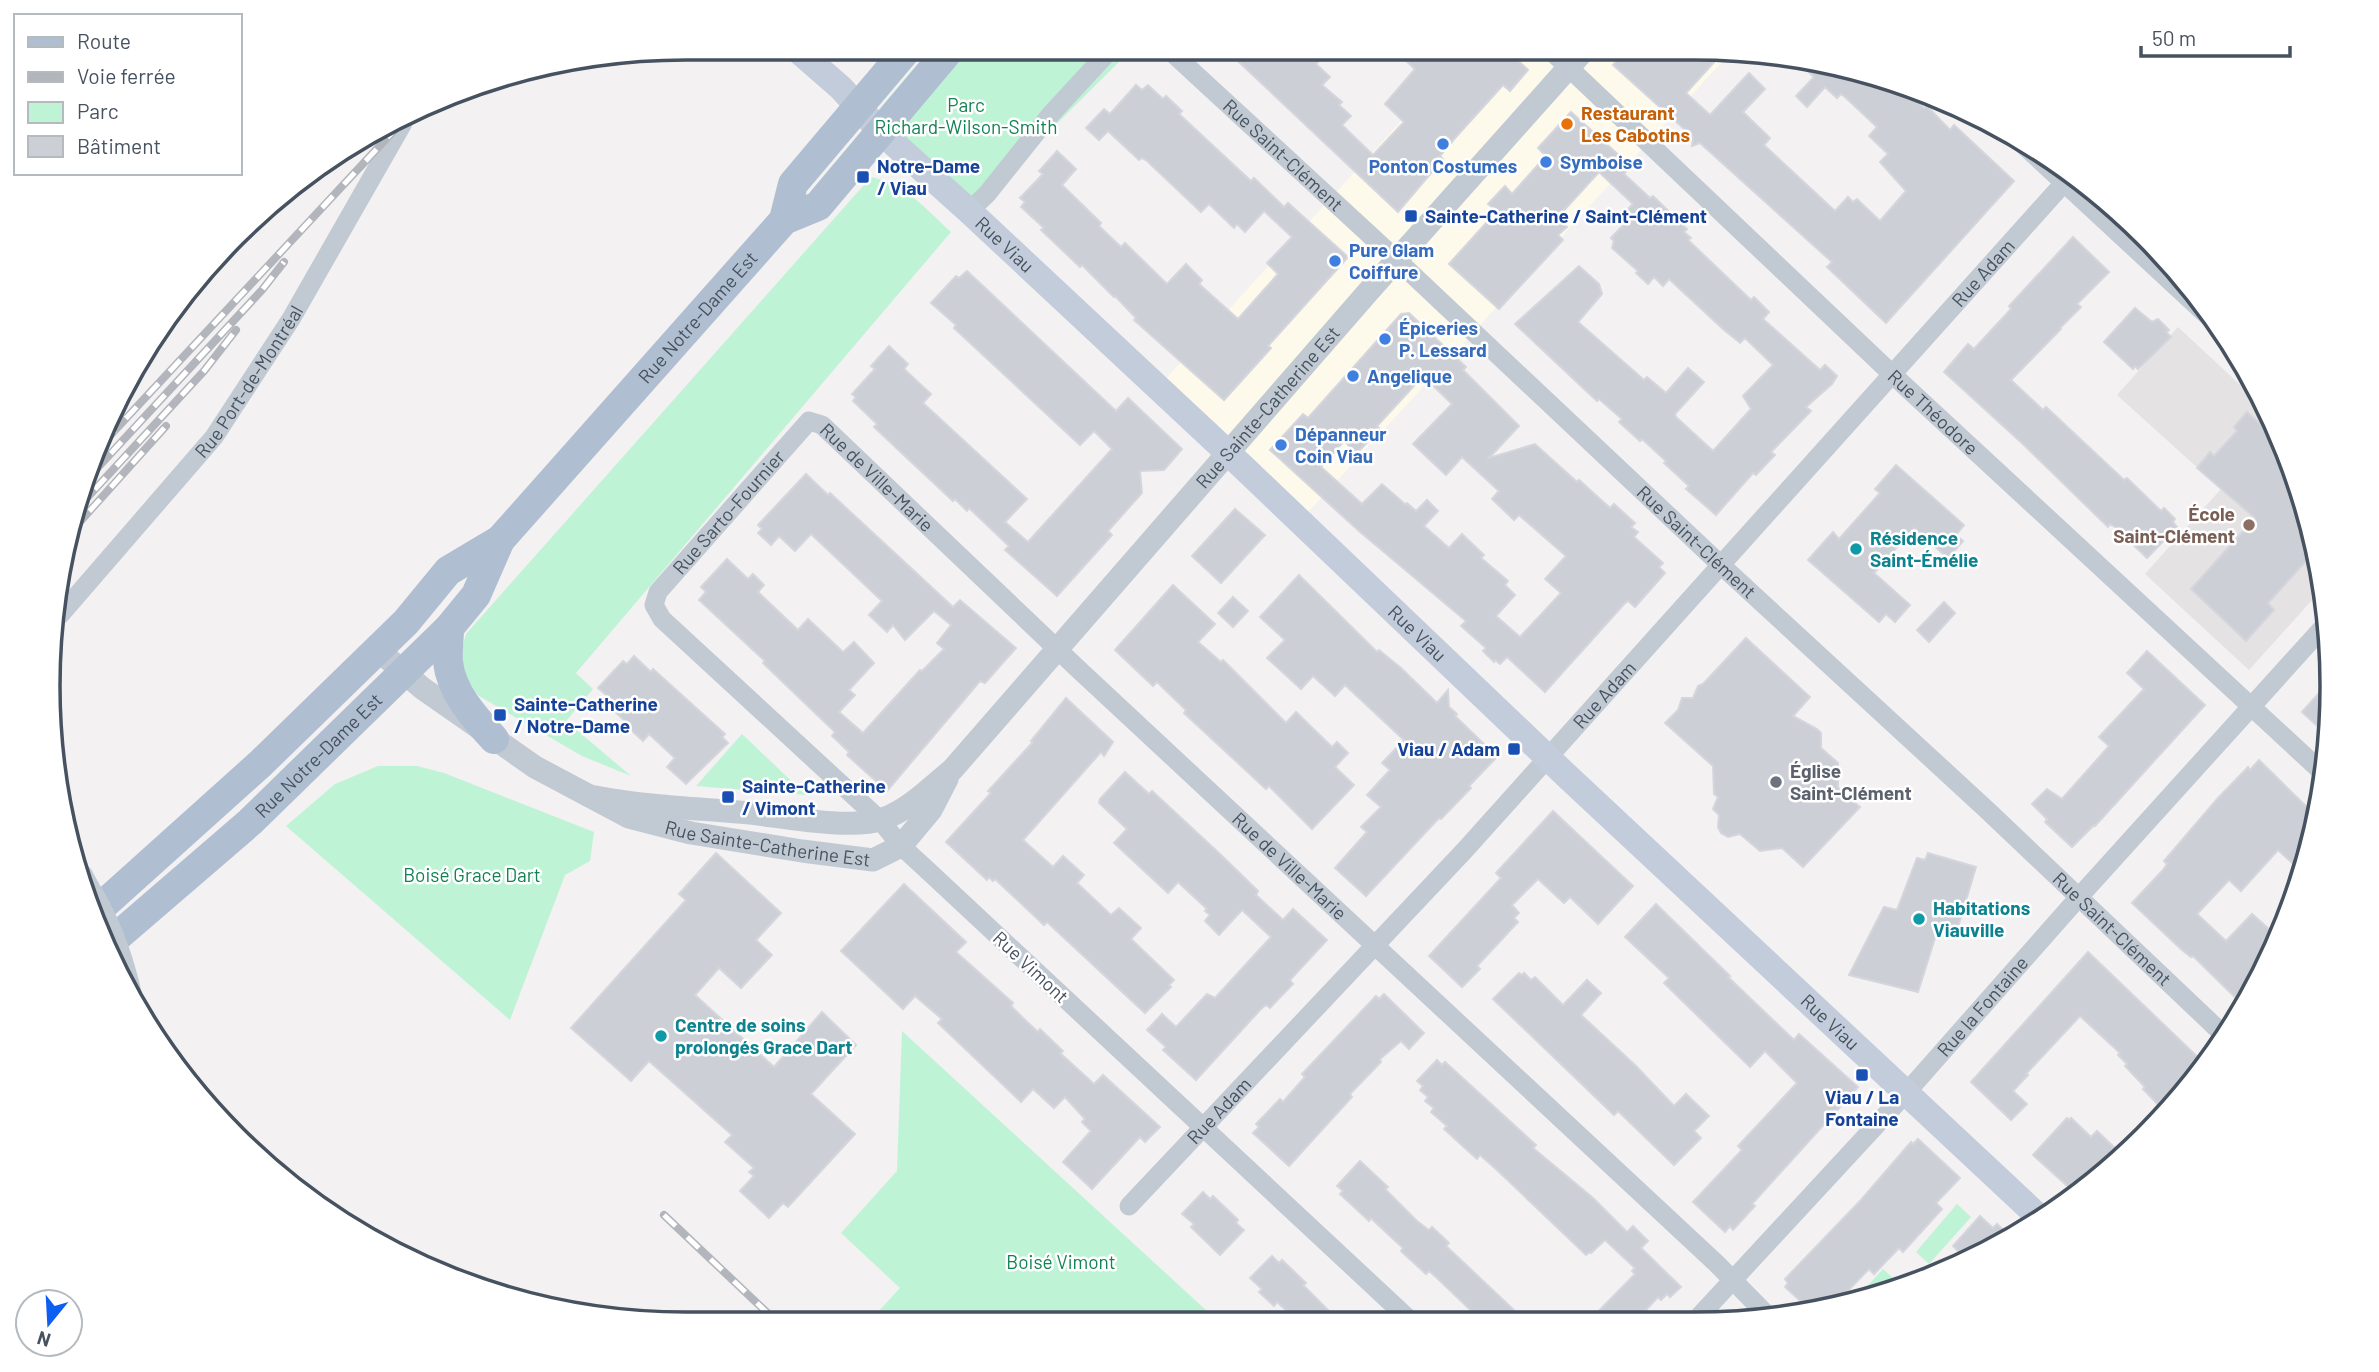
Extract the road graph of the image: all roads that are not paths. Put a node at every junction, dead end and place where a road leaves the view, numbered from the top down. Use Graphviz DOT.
graph roads {
  1 [pos="809,60"];
  2 [pos="898,60"];
  3 [pos="941,60"];
  4 [pos="1101,60"];
  5 [pos="1180,60"];
  6 [pos="1561,60"];
  7 [pos="1576,60"];
  8 [pos="1569,68"];
  9 [pos="859,108"];
  10 [pos="400,129"];
  11 [pos="881,132"];
  12 [pos="2065,182"];
  13 [pos="2100,210"];
  14 [pos="970,211"];
  15 [pos="784,220"];
  16 [pos="1396,260"];
  17 [pos="2159,268"];
  18 [pos="1892,375"];
  19 [pos="808,421"];
  20 [pos="1228,453"];
  21 [pos="500,540"];
  22 [pos="1722,566"];
  23 [pos="654,606"];
  24 [pos="64,610"];
  25 [pos="449,628"];
  26 [pos="2317,634"];
  27 [pos="1058,648"];
  28 [pos="378,650"];
  29 [pos="402,673"];
  30 [pos="2251,708"];
  31 [pos="494,739"];
  32 [pos="1547,757"];
  33 [pos="2314,765"];
  34 [pos="952,770"];
  35 [pos="590,796"];
  36 [pos="880,820"];
  37 [pos="901,846"];
  38 [pos="93,888"];
  39 [pos="2079,897"];
  40 [pos="102,912"];
  41 [pos="114,940"];
  42 [pos="1375,943"];
  43 [pos="126,967"];
  44 [pos="2217,1029"];
  45 [pos="1906,1093"];
  46 [pos="1203,1129"];
  47 [pos="1129,1206"];
  48 [pos="2033,1212"];
  49 [pos="1733,1281"];
  50 [pos="1760,1308"];
  51 [pos="1401,1312"];
  52 [pos="1704,1312"];
  1 -- 9 [label="main road, Rue Viau"];
  2 -- 9 [label="main road, Rue Notre-Dame Est"];
  3 -- 11 [label="main road, Rue Notre-Dame Est"];
  4 -- 14 [label="street"];
  5 -- 16 [label="street, Rue Saint-Clément"];
  6 -- 8 [label="street, Rue Théodore"];
  7 -- 8 [label="street, Rue Sainte-Catherine Est"];
  8 -- 16 [label="street, Rue Sainte-Catherine Est"];
  8 -- 18 [label="street, Rue Théodore"];
  9 -- 11 [label="main road, Rue Viau"];
  9 -- 15 [label="main road, Rue Notre-Dame Est"];
  10 -- 24 [label="street, Rue Port-de-Montréal"];
  11 -- 14 [label="main road, Rue Viau"];
  11 -- 15 [label="main road, Rue Notre-Dame Est"];
  12 -- 18 [label="street, Rue Adam"];
  13 -- 17 [label="street"];
  14 -- 20 [label="main road, Rue Viau"];
  15 -- 21 [label="main road, Rue Notre-Dame Est"];
  16 -- 20 [label="street, Rue Sainte-Catherine Est"];
  16 -- 22 [label="street, Rue Saint-Clément"];
  18 -- 22 [label="street, Rue Adam"];
  18 -- 30 [label="street, Rue Théodore"];
  19 -- 23 [label="street, Rue Sarto-Fournier"];
  19 -- 27 [label="street, Rue de Ville-Marie"];
  20 -- 27 [label="street, Rue Sainte-Catherine Est"];
  20 -- 32 [label="main road, Rue Viau"];
  21 -- 25 [label="main road, Rue Notre-Dame Est"];
  21 -- 28 [label="main road, Rue Notre-Dame Est"];
  22 -- 32 [label="street, Rue Adam"];
  22 -- 39 [label="street, Rue Saint-Clément"];
  23 -- 36 [label="street, Rue Vimont"];
  25 -- 29 [label="main road, Rue Notre-Dame Est"];
  25 -- 31 [label="main road"];
  26 -- 30 [label="street, Rue la Fontaine"];
  27 -- 34 [label="street, Rue Sainte-Catherine Est"];
  27 -- 42 [label="street, Rue de Ville-Marie"];
  28 -- 29 [label="street, Rue Sainte-Catherine Est"];
  28 -- 38 [label="main road, Rue Notre-Dame Est"];
  29 -- 31 [label="street, Rue Sainte-Catherine Est"];
  29 -- 41 [label="main road, Rue Notre-Dame Est"];
  30 -- 33 [label="street, Rue Théodore"];
  30 -- 39 [label="street, Rue la Fontaine"];
  31 -- 35 [label="street, Rue Sainte-Catherine Est"];
  32 -- 42 [label="street, Rue Adam"];
  32 -- 45 [label="main road, Rue Viau"];
  34 -- 36 [label="street, Rue Sainte-Catherine Est"];
  34 -- 37 [label="street, Rue Sainte-Catherine Est"];
  35 -- 36 [label="street, Rue Sainte-Catherine Est"];
  35 -- 37 [label="street, Rue Sainte-Catherine Est"];
  36 -- 37 [label="street, Rue Vimont"];
  37 -- 46 [label="street, Rue Vimont"];
  39 -- 44 [label="street, Rue Saint-Clément"];
  39 -- 45 [label="street, Rue la Fontaine"];
  40 -- 43 [label="street, bridge"];
  42 -- 46 [label="street, Rue Adam"];
  42 -- 49 [label="street, Rue de Ville-Marie"];
  45 -- 48 [label="main road, Rue Viau"];
  45 -- 49 [label="street, Rue la Fontaine"];
  46 -- 47 [label="street, Rue Adam"];
  46 -- 51 [label="street, Rue Vimont"];
  49 -- 50 [label="street, Rue de Ville-Marie"];
  49 -- 52 [label="street, Rue la Fontaine"];
}
